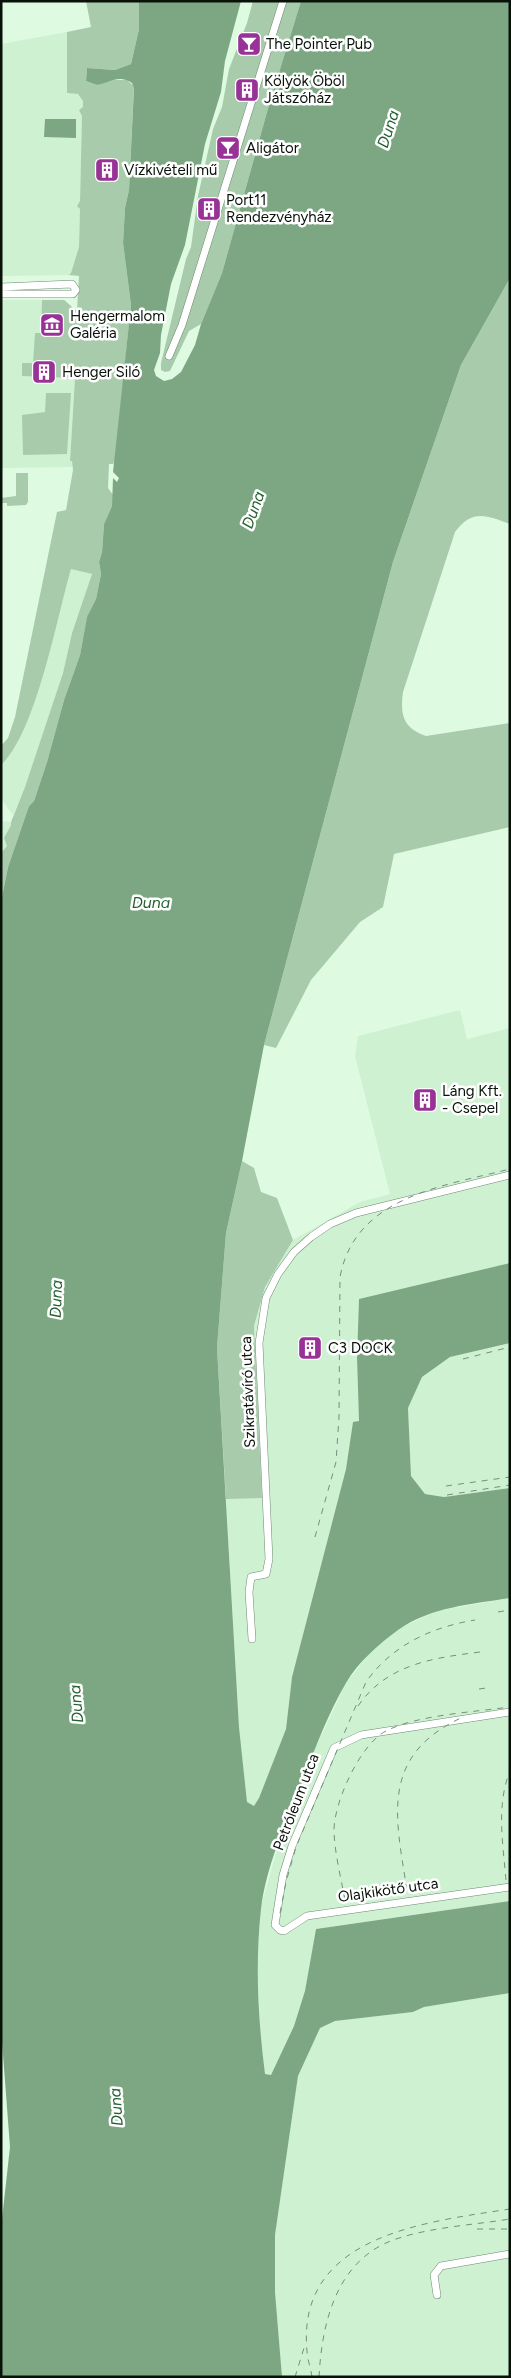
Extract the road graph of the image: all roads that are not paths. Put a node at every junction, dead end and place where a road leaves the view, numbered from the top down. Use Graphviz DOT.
graph roads {
  1 [pos="283,1"];
  2 [pos="1,286"];
  3 [pos="1,294"];
  4 [pos="169,356"];
  5 [pos="510,1175"];
  6 [pos="252,1639"];
  7 [pos="510,1712"];
  8 [pos="510,1886"];
  9 [pos="276,1928"];
  10 [pos="510,2254"];
  11 [pos="437,2295"];
  1 -- 4 [label="street"];
  2 -- 3 [label="street"];
  5 -- 6 [label="street, Szikratávíró utca"];
  7 -- 9 [label="street, Petróleum utca"];
  8 -- 9 [label="street, Olajkikötő utca"];
  10 -- 11 [label="street"];
}
